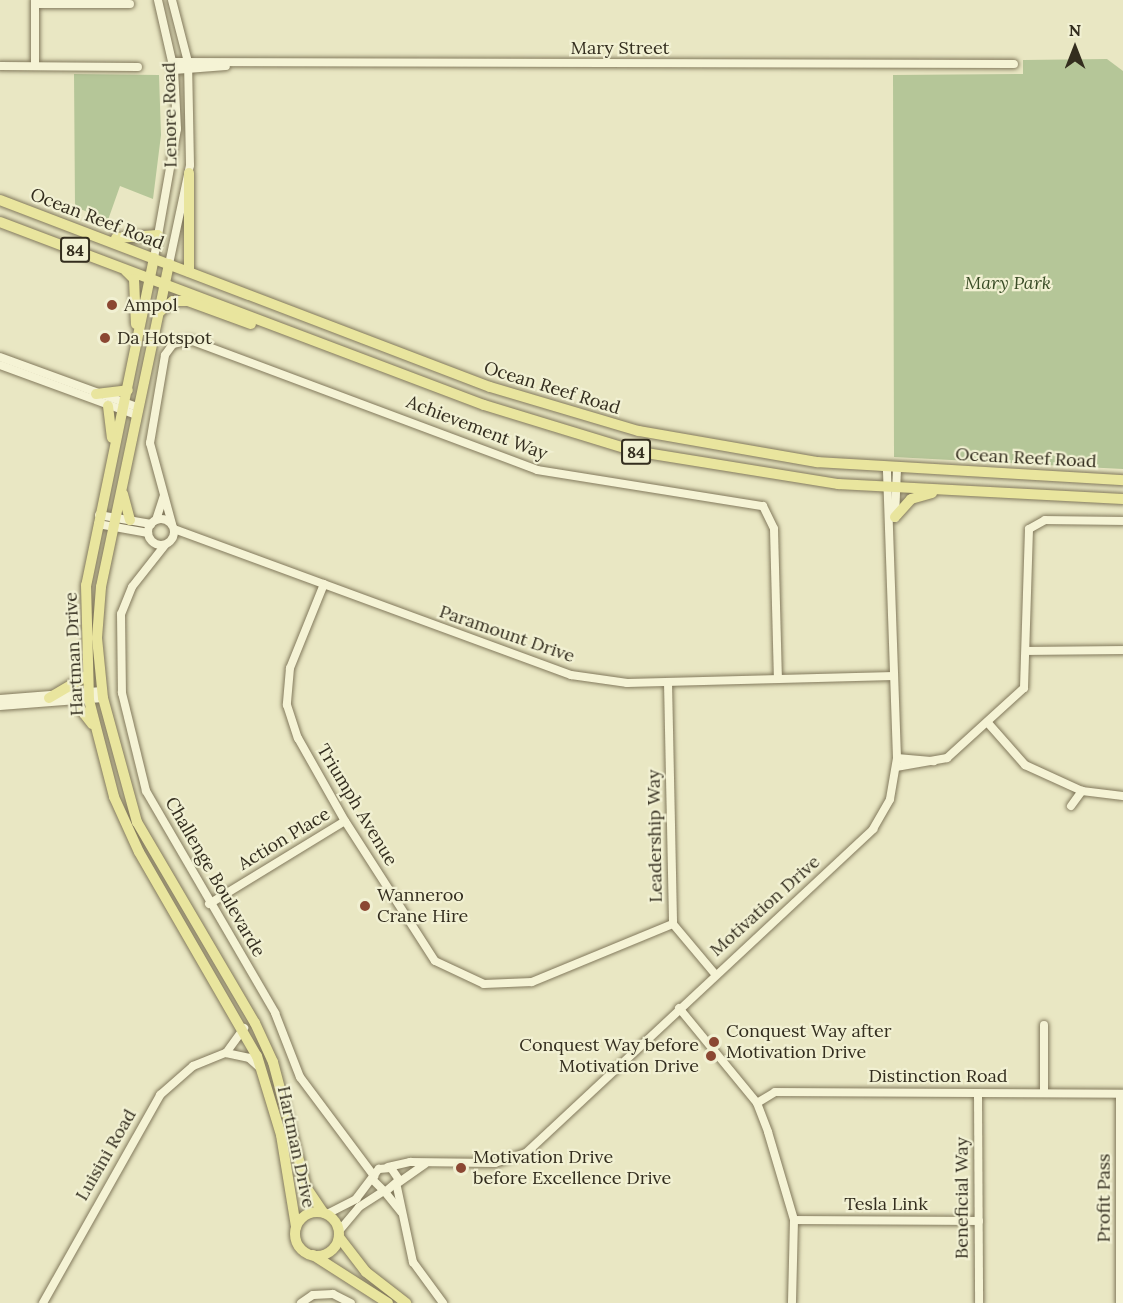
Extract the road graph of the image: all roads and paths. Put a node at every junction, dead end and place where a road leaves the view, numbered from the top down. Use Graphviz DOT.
graph roads {
  1 [pos="158,0"];
  2 [pos="172,0"];
  3 [pos="35,2"];
  4 [pos="130,4"];
  5 [pos="1014,64"];
  6 [pos="0,66"];
  7 [pos="35,66"];
  8 [pos="173,66"];
  9 [pos="188,66"];
  10 [pos="138,67"];
  11 [pos="189,173"];
  12 [pos="0,200"];
  13 [pos="53,219"];
  14 [pos="0,222"];
  15 [pos="158,235"];
  16 [pos="154,258"];
  17 [pos="169,264"];
  18 [pos="124,268"];
  19 [pos="189,272"];
  20 [pos="150,278"];
  21 [pos="165,283"];
  22 [pos="158,312"];
  23 [pos="300,336"];
  24 [pos="0,357"];
  25 [pos="133,363"];
  26 [pos="0,365"];
  27 [pos="128,390"];
  28 [pos="96,394"];
  29 [pos="108,406"];
  30 [pos="124,408"];
  31 [pos="138,412"];
  32 [pos="113,450"];
  33 [pos="892,468"];
  34 [pos="1123,480"];
  35 [pos="890,487"];
  36 [pos="122,488"];
  37 [pos="950,491"];
  38 [pos="164,495"];
  39 [pos="1123,499"];
  40 [pos="98,519"];
  41 [pos="130,520"];
  42 [pos="1123,521"];
  43 [pos="153,522"];
  44 [pos="893,522"];
  45 [pos="114,523"];
  46 [pos="173,527"];
  47 [pos="148,533"];
  48 [pos="196,539"];
  49 [pos="154,543"];
  50 [pos="167,544"];
  51 [pos="150,566"];
  52 [pos="324,584"];
  53 [pos="1123,650"];
  54 [pos="1026,651"];
  55 [pos="88,675"];
  56 [pos="894,676"];
  57 [pos="778,678"];
  58 [pos="668,682"];
  59 [pos="103,695"];
  60 [pos="89,696"];
  61 [pos="49,698"];
  62 [pos="0,699"];
  63 [pos="75,702"];
  64 [pos="0,706"];
  65 [pos="988,723"];
  66 [pos="96,729"];
  67 [pos="897,763"];
  68 [pos="1082,791"];
  69 [pos="1123,796"];
  70 [pos="1071,806"];
  71 [pos="345,821"];
  72 [pos="209,904"];
  73 [pos="673,924"];
  74 [pos="715,974"];
  75 [pos="679,1008"];
  76 [pos="1044,1025"];
  77 [pos="244,1028"];
  78 [pos="226,1053"];
  79 [pos="262,1070"];
  80 [pos="978,1093"];
  81 [pos="1044,1093"];
  82 [pos="1122,1094"];
  83 [pos="757,1103"];
  84 [pos="355,1152"];
  85 [pos="431,1162"];
  86 [pos="386,1167"];
  87 [pos="373,1178"];
  88 [pos="398,1185"];
  89 [pos="384,1192"];
  90 [pos="325,1213"];
  91 [pos="403,1215"];
  92 [pos="794,1220"];
  93 [pos="979,1221"];
  94 [pos="296,1227"];
  95 [pos="339,1234"];
  96 [pos="313,1255"];
  97 [pos="43,1303"];
  98 [pos="301,1303"];
  99 [pos="351,1303"];
  100 [pos="388,1303"];
  101 [pos="406,1303"];
  102 [pos="443,1303"];
  103 [pos="792,1303"];
  104 [pos="979,1303"];
  105 [pos="1120,1303"];
  1 -- 8 [label="street, Lenore Road"];
  2 -- 9 [label="street, Lenore Road"];
  3 -- 4 [label="street"];
  3 -- 7 [label="street"];
  5 -- 9 [label="street, Mary Street"];
  6 -- 7 [label="street"];
  7 -- 10 [label="street"];
  8 -- 9 [label="street, Mary Street"];
  8 -- 15 [label="street, Lenore Road"];
  9 -- 11 [label="street, Lenore Road"];
  11 -- 17 [label="street, Lenore Road"];
  11 -- 19 [label="main road"];
  12 -- 13 [label="main road, Ocean Reef Road / 84"];
  13 -- 15 [label="main road"];
  13 -- 16 [label="main road, Ocean Reef Road / 84"];
  14 -- 18 [label="main road, Ocean Reef Road / 84"];
  15 -- 16 [label="street, Lenore Road"];
  16 -- 17 [label="main road, Ocean Reef Road / 84"];
  16 -- 20 [label="main road, Hartman Drive"];
  17 -- 19 [label="main road, Ocean Reef Road / 84"];
  17 -- 21 [label="main road, Hartman Drive"];
  18 -- 20 [label="main road, Ocean Reef Road / 84"];
  18 -- 25 [label="main road"];
  19 -- 33 [label="main road, Ocean Reef Road / 84"];
  20 -- 21 [label="main road, Ocean Reef Road / 84"];
  20 -- 25 [label="main road, Hartman Drive"];
  21 -- 22 [label="main road, Hartman Drive"];
  21 -- 23 [label="main road, Ocean Reef Road / 84"];
  22 -- 23 [label="main road"];
  22 -- 31 [label="main road, Hartman Drive"];
  23 -- 35 [label="main road, Ocean Reef Road / 84"];
  24 -- 28 [label="street"];
  25 -- 27 [label="main road, Hartman Drive"];
  26 -- 29 [label="street"];
  27 -- 28 [label="main road"];
  27 -- 30 [label="main road, Hartman Drive"];
  28 -- 30 [label="street"];
  29 -- 30 [label="street"];
  29 -- 32 [label="main road"];
  30 -- 31 [label="street"];
  30 -- 32 [label="main road, Hartman Drive"];
  31 -- 36 [label="main road, Hartman Drive"];
  32 -- 40 [label="main road, Hartman Drive"];
  33 -- 34 [label="main road, Ocean Reef Road / 84"];
  33 -- 35 [label="street, Motivation Drive"];
  35 -- 37 [label="main road, Ocean Reef Road / 84"];
  35 -- 44 [label="street, Motivation Drive"];
  36 -- 41 [label="main road"];
  36 -- 45 [label="main road, Hartman Drive"];
  37 -- 39 [label="main road, Ocean Reef Road / 84"];
  37 -- 44 [label="main road"];
  38 -- 43 [label="street"];
  38 -- 46 [label="street, Achievement Way"];
  38 -- 57 [label="street, Achievement Way"];
  40 -- 45 [label="street"];
  40 -- 55 [label="main road, Hartman Drive"];
  41 -- 43 [label="street"];
  41 -- 45 [label="street"];
  42 -- 54 [label="street"];
  43 -- 46 [label="street, Paramount Drive"];
  43 -- 47 [label="street"];
  44 -- 56 [label="street, Motivation Drive"];
  45 -- 47 [label="street"];
  45 -- 59 [label="main road, Hartman Drive"];
  46 -- 48 [label="street, Paramount Drive"];
  46 -- 50 [label="street, Challenge Boulevarde"];
  47 -- 49 [label="street"];
  48 -- 50 [label="street, Paramount Drive"];
  48 -- 52 [label="street, Paramount Drive"];
  49 -- 50 [label="street, Paramount Drive"];
  49 -- 51 [label="street, Challenge Boulevarde"];
  50 -- 51 [label="street, Challenge Boulevarde"];
  51 -- 72 [label="street, Challenge Boulevarde"];
  52 -- 58 [label="street, Paramount Drive"];
  52 -- 71 [label="street, Triumph Avenue"];
  53 -- 54 [label="street"];
  54 -- 65 [label="street"];
  55 -- 60 [label="main road, Hartman Drive"];
  55 -- 61 [label="main road"];
  56 -- 57 [label="street, Paramount Drive"];
  56 -- 67 [label="street, Motivation Drive"];
  57 -- 58 [label="street, Paramount Drive"];
  58 -- 73 [label="street, Leadership Way"];
  59 -- 60 [label="street"];
  59 -- 90 [label="main road, Hartman Drive"];
  60 -- 61 [label="street"];
  60 -- 63 [label="street"];
  60 -- 66 [label="main road, Hartman Drive"];
  61 -- 62 [label="street"];
  63 -- 64 [label="street"];
  63 -- 66 [label="main road"];
  65 -- 67 [label="street"];
  65 -- 68 [label="street"];
  66 -- 77 [label="main road, Hartman Drive"];
  67 -- 74 [label="street, Motivation Drive"];
  68 -- 69 [label="street"];
  68 -- 70 [label="street"];
  71 -- 72 [label="street, Action Place"];
  71 -- 73 [label="street, Triumph Avenue"];
  72 -- 84 [label="street, Challenge Boulevarde"];
  73 -- 74 [label="street, Leadership Way"];
  74 -- 75 [label="street, Motivation Drive"];
  75 -- 83 [label="street"];
  75 -- 85 [label="street, Motivation Drive"];
  76 -- 81 [label="street"];
  77 -- 78 [label="street, Luisini Road"];
  77 -- 79 [label="main road, Hartman Drive"];
  78 -- 79 [label="street"];
  78 -- 97 [label="street, Luisini Road"];
  79 -- 94 [label="main road, Hartman Drive"];
  80 -- 81 [label="street, Distinction Road"];
  80 -- 83 [label="street, Distinction Road"];
  80 -- 93 [label="street, Beneficial Way"];
  81 -- 82 [label="street, Distinction Road"];
  82 -- 105 [label="street, Profit Pass"];
  83 -- 92 [label="street"];
  84 -- 86 [label="street, Challenge Boulevarde"];
  84 -- 87 [label="street, Challenge Boulevarde"];
  85 -- 86 [label="street, Motivation Drive"];
  85 -- 88 [label="street, Motivation Drive"];
  86 -- 87 [label="street"];
  86 -- 88 [label="street"];
  87 -- 89 [label="street, Challenge Boulevarde"];
  87 -- 90 [label="street"];
  88 -- 89 [label="street, Motivation Drive"];
  88 -- 91 [label="street"];
  89 -- 91 [label="street, Challenge Boulevarde"];
  89 -- 95 [label="street"];
  90 -- 94 [label="main road"];
  90 -- 95 [label="main road"];
  91 -- 102 [label="street"];
  92 -- 93 [label="street, Tesla Link"];
  92 -- 103 [label="street"];
  93 -- 104 [label="street, Beneficial Way"];
  94 -- 96 [label="main road"];
  95 -- 96 [label="main road"];
  95 -- 101 [label="main road"];
  96 -- 100 [label="main road"];
  98 -- 99 [label="street"];
}
